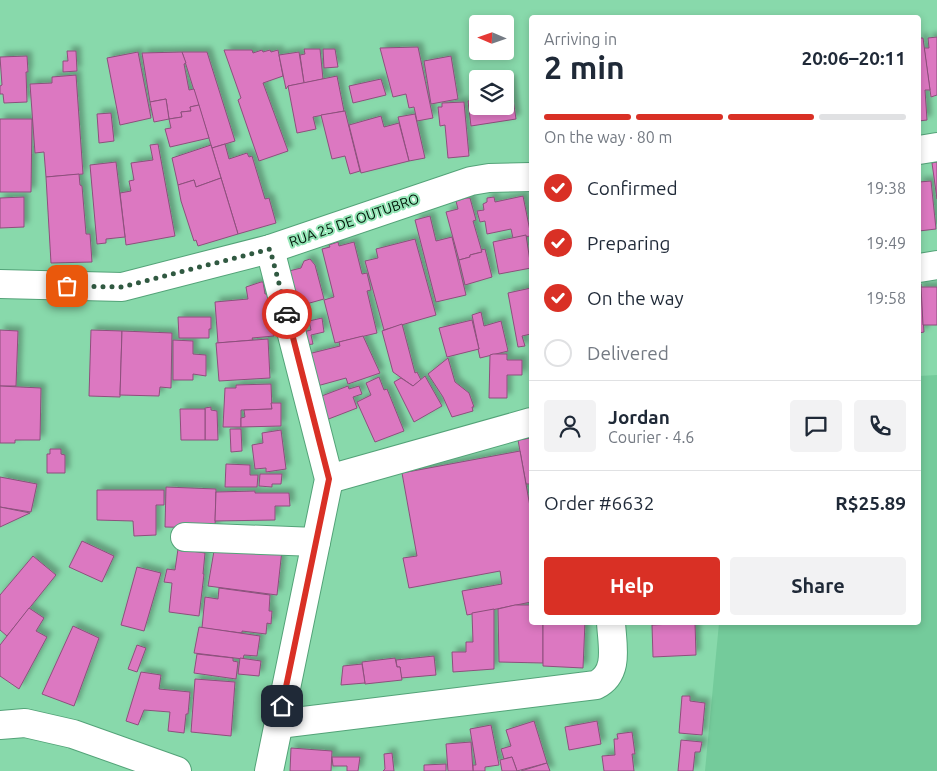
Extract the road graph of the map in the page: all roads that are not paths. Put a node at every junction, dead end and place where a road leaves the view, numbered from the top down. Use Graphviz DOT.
graph roads {
  1 [pos="937,147"];
  2 [pos="921,150"];
  3 [pos="529,177"];
  4 [pos="270,249"];
  5 [pos="937,265"];
  6 [pos="921,268"];
  7 [pos="0,284"];
  8 [pos="529,423"];
  9 [pos="329,479"];
  10 [pos="185,537"];
  11 [pos="316,542"];
  12 [pos="611,625"];
  13 [pos="0,702"];
  14 [pos="12,724"];
  15 [pos="279,724"];
  16 [pos="177,771"];
  17 [pos="269,771"];
  1 -- 2 [label="street"];
  3 -- 4 [label="street, RUA 25 DE OUTUBRO"];
  4 -- 7 [label="street, RUA 25 DE OUTUBRO"];
  4 -- 9 [label="street"];
  5 -- 6 [label="street"];
  8 -- 9 [label="street"];
  9 -- 11 [label="street"];
  10 -- 11 [label="street"];
  11 -- 15 [label="street"];
  12 -- 15 [label="street"];
  13 -- 14 [label="street"];
  14 -- 16 [label="street"];
  15 -- 17 [label="street"];
}
